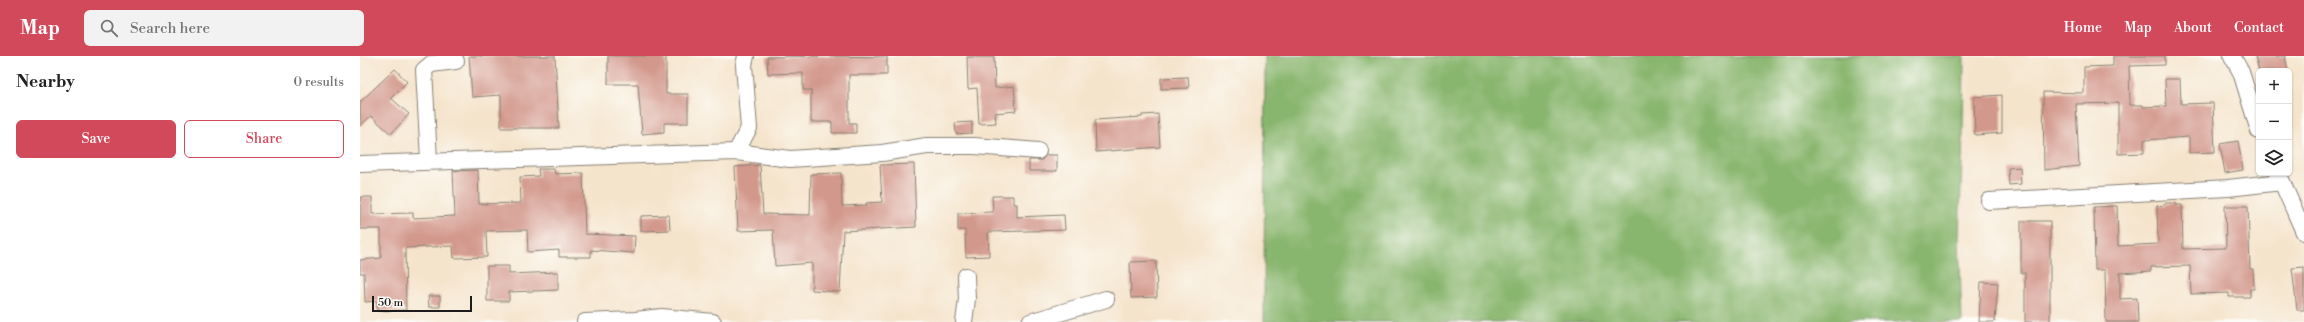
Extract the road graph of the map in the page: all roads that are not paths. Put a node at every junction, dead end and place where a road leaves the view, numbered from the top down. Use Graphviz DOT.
graph roads {
  1 [pos="746,56"];
  2 [pos="2232,56"];
  3 [pos="456,61"];
  4 [pos="425,63"];
  5 [pos="2256,121"];
  6 [pos="1038,151"];
  7 [pos="736,152"];
  8 [pos="429,160"];
  9 [pos="360,164"];
  10 [pos="2280,177"];
  11 [pos="1989,201"];
  12 [pos="2304,232"];
  13 [pos="966,276"];
  14 [pos="1106,299"];
  15 [pos="585,322"];
  16 [pos="713,322"];
  17 [pos="964,322"];
  18 [pos="1030,322"];
  1 -- 7 [label="street"];
  2 -- 5 [label="street"];
  3 -- 4 [label="street"];
  4 -- 8 [label="street"];
  6 -- 7 [label="street"];
  7 -- 8 [label="street"];
  8 -- 9 [label="street"];
  10 -- 11 [label="street"];
  10 -- 12 [label="street"];
  13 -- 17 [label="street"];
  14 -- 18 [label="street"];
  15 -- 16 [label="street"];
}
